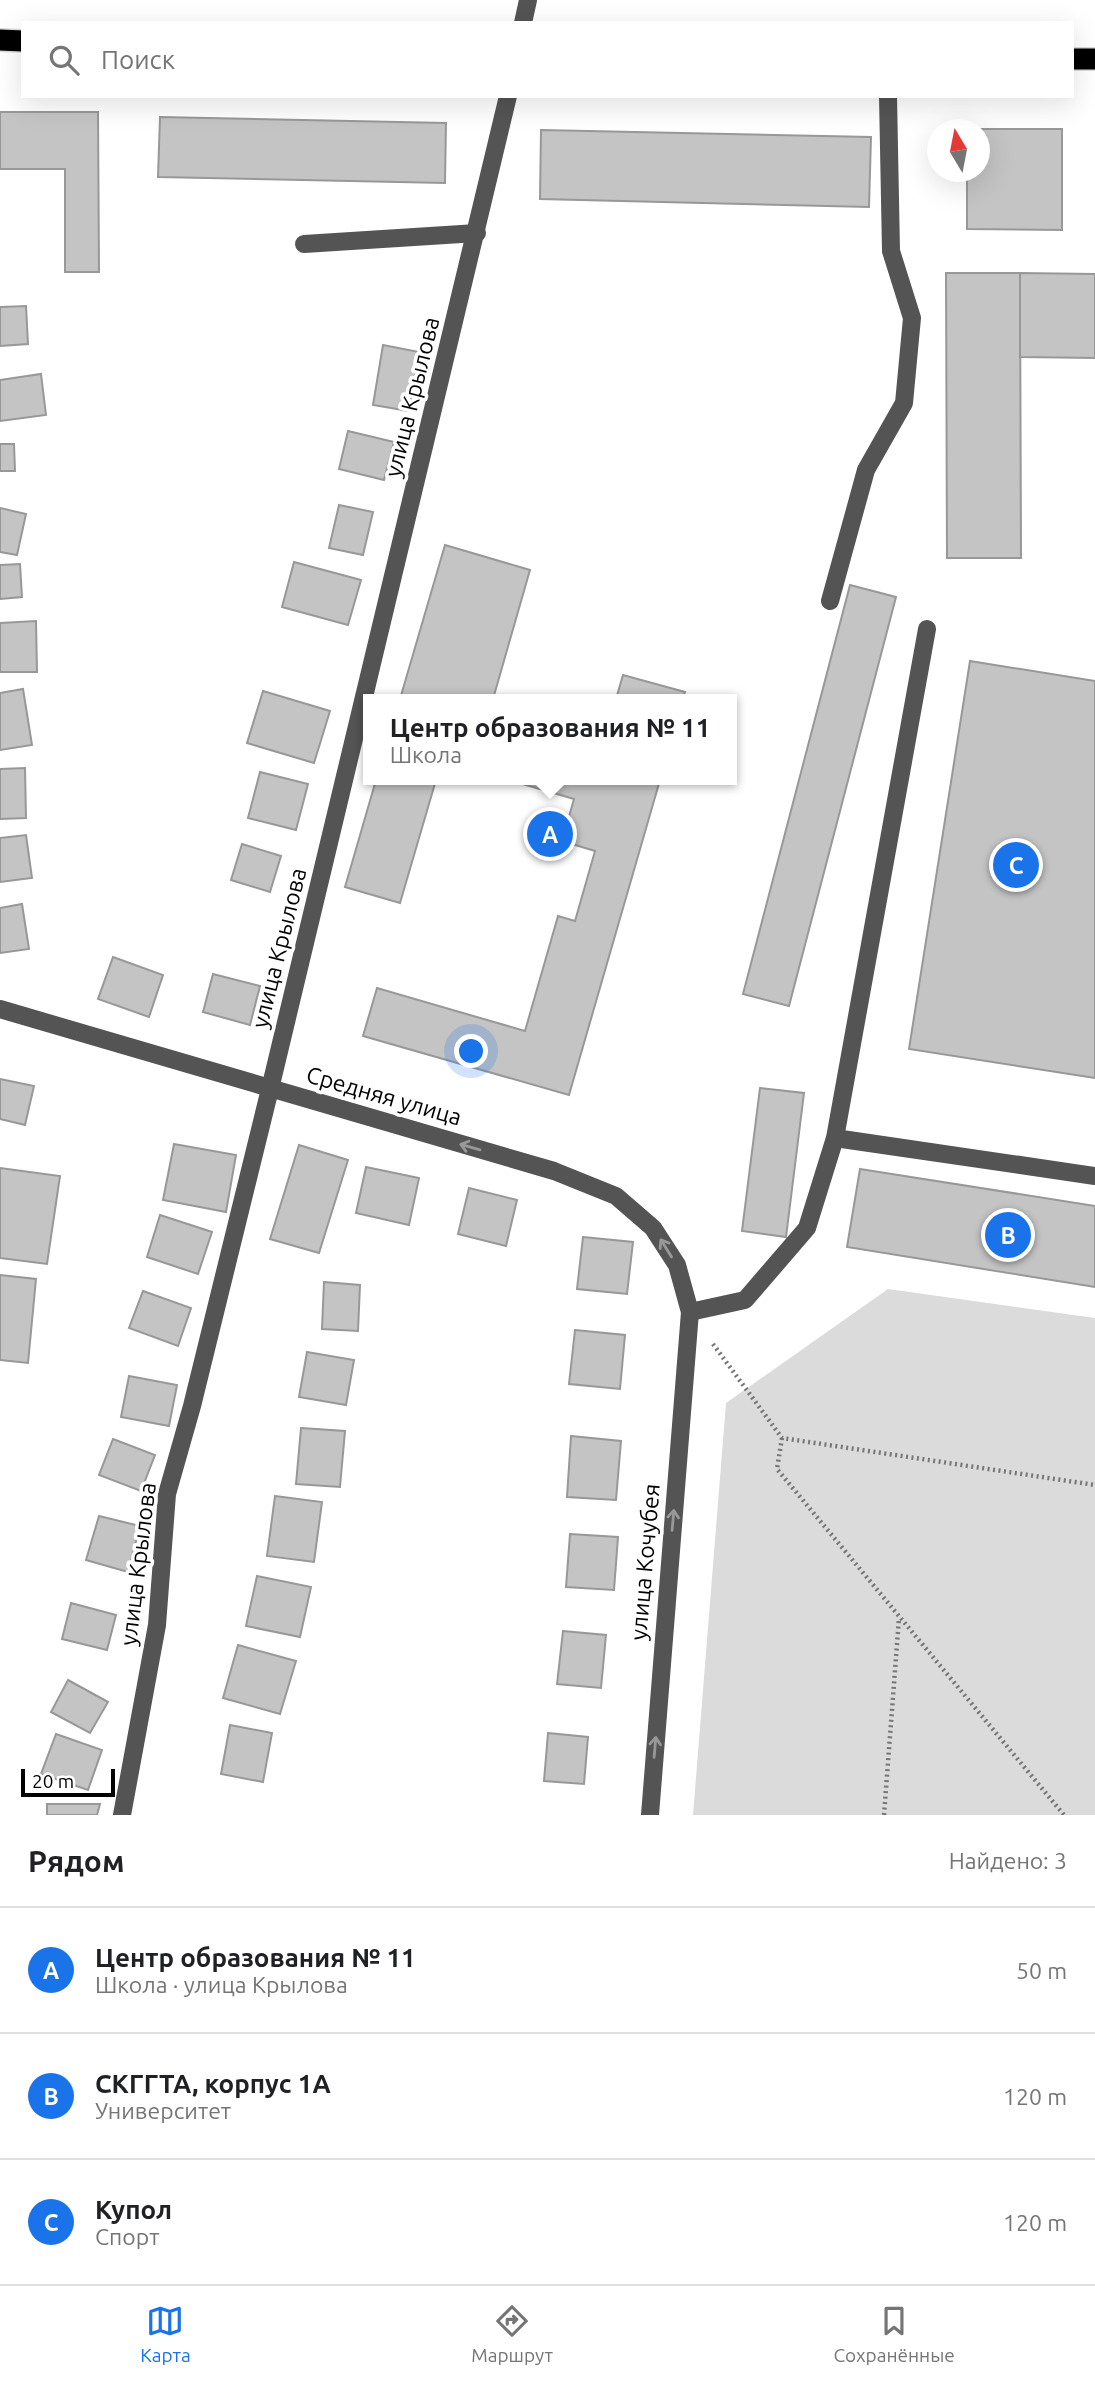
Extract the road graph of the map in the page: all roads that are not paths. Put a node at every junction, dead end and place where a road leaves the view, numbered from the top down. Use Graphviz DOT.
graph roads {
  1 [pos="528,0"];
  2 [pos="523,21"];
  3 [pos="0,40"];
  4 [pos="21,41"];
  5 [pos="1074,59"];
  6 [pos="1095,59"];
  7 [pos="508,98"];
  8 [pos="888,98"];
  9 [pos="477,233"];
  10 [pos="304,244"];
  11 [pos="830,601"];
  12 [pos="927,628"];
  13 [pos="366,694"];
  14 [pos="363,704"];
  15 [pos="0,1009"];
  16 [pos="270,1089"];
  17 [pos="835,1138"];
  18 [pos="1095,1176"];
  19 [pos="690,1312"];
  20 [pos="122,1815"];
  21 [pos="650,1815"];
  1 -- 2 [label="street"];
  3 -- 4 [label="highway"];
  5 -- 6 [label="highway"];
  7 -- 9 [label="street, улица Крылова"];
  8 -- 11 [label="street"];
  9 -- 10 [label="street"];
  9 -- 13 [label="street, улица Крылова"];
  12 -- 17 [label="street"];
  14 -- 16 [label="street, улица Крылова"];
  15 -- 16 [label="street, Средняя улица"];
  19 -- 16 [label="street, Средняя улица, one-way"];
  16 -- 20 [label="street, улица Крылова"];
  17 -- 18 [label="street"];
  17 -- 19 [label="street"];
  21 -- 19 [label="street, улица Кочубея, one-way"];
}
